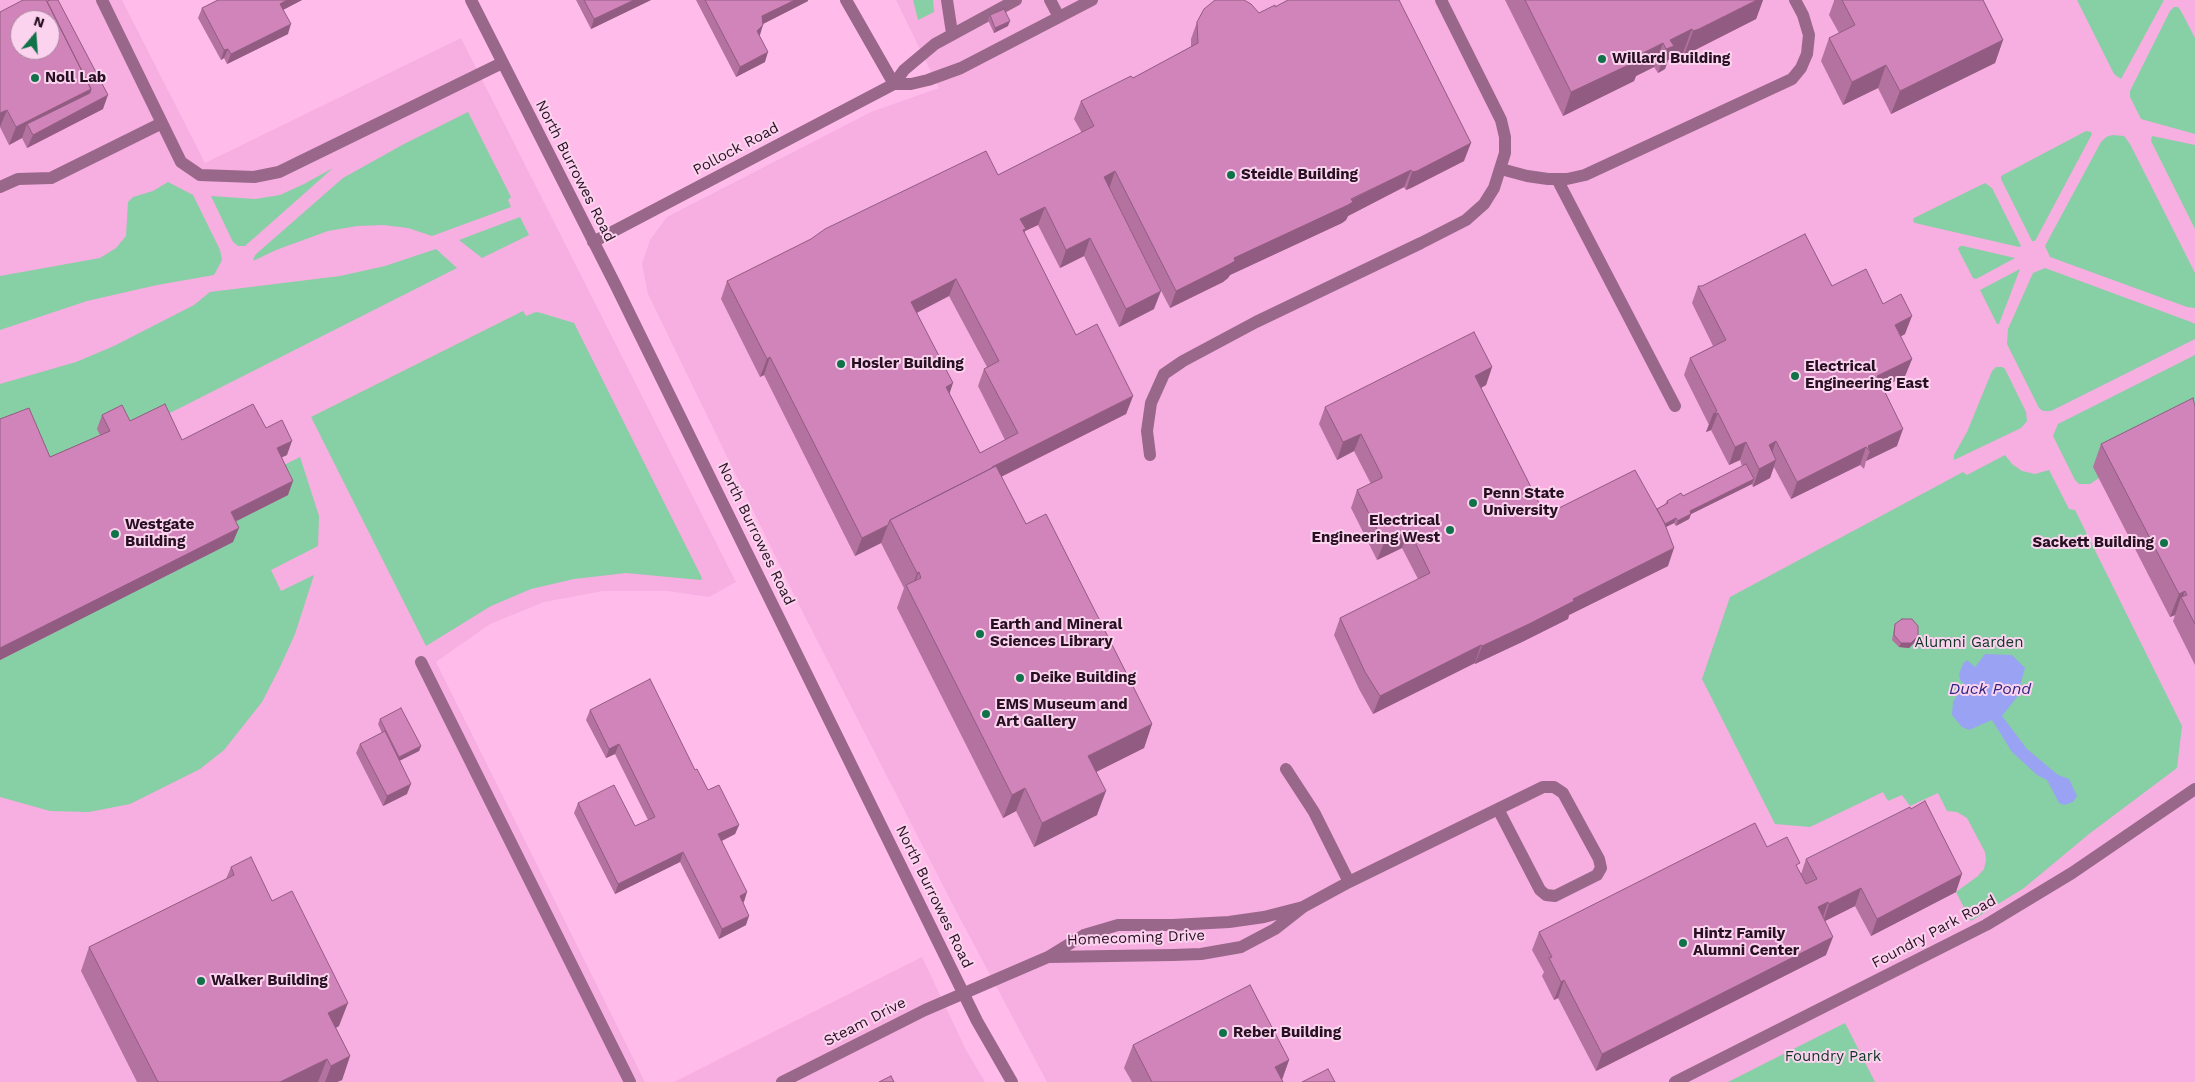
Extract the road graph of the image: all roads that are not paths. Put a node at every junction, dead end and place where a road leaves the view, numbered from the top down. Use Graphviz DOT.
graph roads {
  1 [pos="102,0"];
  2 [pos="471,0"];
  3 [pos="846,0"];
  4 [pos="947,0"];
  5 [pos="1016,0"];
  6 [pos="1050,0"];
  7 [pos="1092,0"];
  8 [pos="1441,0"];
  9 [pos="1795,0"];
  10 [pos="1059,17"];
  11 [pos="952,33"];
  12 [pos="502,63"];
  13 [pos="894,84"];
  14 [pos="162,123"];
  15 [pos="1501,169"];
  16 [pos="1557,179"];
  17 [pos="0,187"];
  18 [pos="594,242"];
  19 [pos="1675,406"];
  20 [pos="1150,455"];
  21 [pos="421,662"];
  22 [pos="1286,769"];
  23 [pos="2195,788"];
  24 [pos="1498,809"];
  25 [pos="1349,882"];
  26 [pos="1303,907"];
  27 [pos="1048,957"];
  28 [pos="963,993"];
  29 [pos="630,1082"];
  30 [pos="782,1082"];
  31 [pos="1012,1082"];
  32 [pos="1675,1082"];
  1 -- 14 [label="street"];
  2 -- 12 [label="street, North Burrowes Road"];
  3 -- 13 [label="street"];
  4 -- 11 [label="street"];
  5 -- 11 [label="street, Pollock Road"];
  6 -- 10 [label="street"];
  7 -- 10 [label="street, Pollock Road"];
  8 -- 15 [label="street"];
  9 -- 16 [label="street"];
  10 -- 13 [label="street, Pollock Road"];
  11 -- 13 [label="street, Pollock Road"];
  12 -- 14 [label="street"];
  12 -- 18 [label="street, North Burrowes Road"];
  13 -- 18 [label="street, Pollock Road"];
  14 -- 17 [label="street"];
  15 -- 16 [label="street"];
  15 -- 20 [label="street"];
  16 -- 19 [label="street"];
  18 -- 28 [label="street, North Burrowes Road"];
  21 -- 29 [label="street"];
  22 -- 25 [label="street"];
  23 -- 32 [label="street, Foundry Park Road"];
  24 -- 24 [label="street, Homecoming Drive"];
  24 -- 25 [label="street, Homecoming Drive"];
  25 -- 26 [label="street, Homecoming Drive"];
  26 -- 27 [label="street, Homecoming Drive"];
  26 -- 27 [label="street, Homecoming Drive"];
  27 -- 28 [label="street, Homecoming Drive"];
  28 -- 30 [label="street, Steam Drive"];
  28 -- 31 [label="street, North Burrowes Road"];
}
